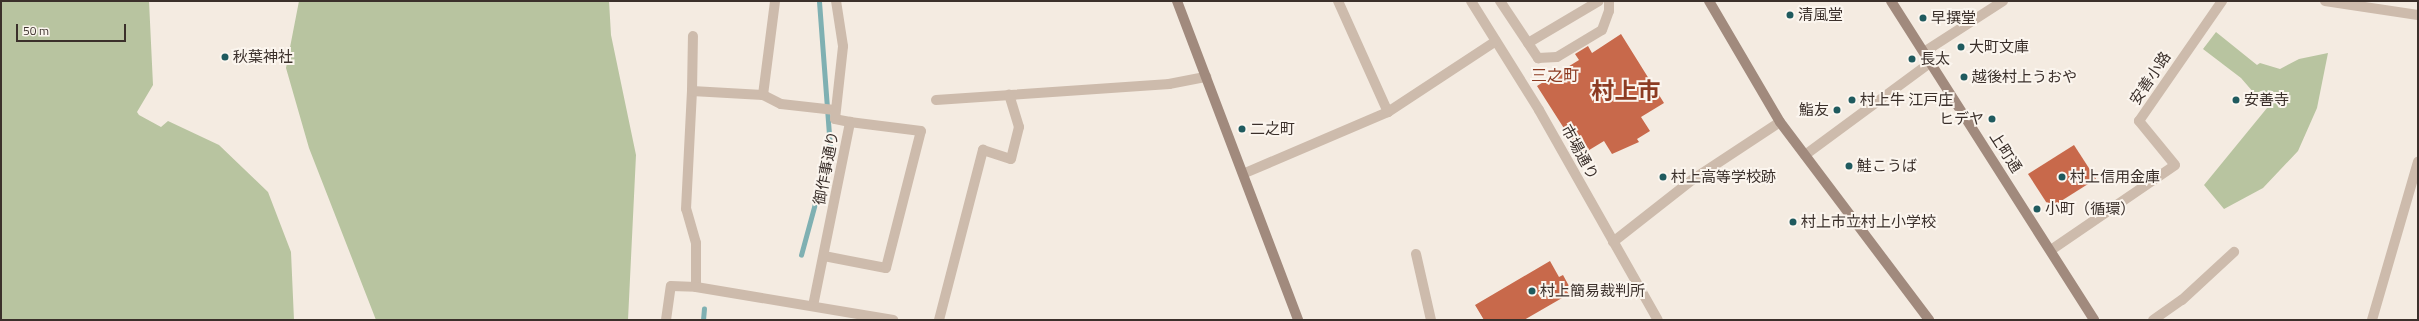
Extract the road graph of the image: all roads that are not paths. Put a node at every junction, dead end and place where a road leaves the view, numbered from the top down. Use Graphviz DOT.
graph roads {
  1 [pos="775,1"];
  2 [pos="836,1"];
  3 [pos="1177,1"];
  4 [pos="1338,1"];
  5 [pos="1470,1"];
  6 [pos="1500,1"];
  7 [pos="1598,1"];
  8 [pos="1609,1"];
  9 [pos="1708,1"];
  10 [pos="1891,1"];
  11 [pos="2003,1"];
  12 [pos="2222,1"];
  13 [pos="2325,1"];
  14 [pos="2418,16"];
  15 [pos="693,36"];
  16 [pos="1496,41"];
  17 [pos="1528,43"];
  18 [pos="1924,52"];
  19 [pos="1930,63"];
  20 [pos="1206,77"];
  21 [pos="692,91"];
  22 [pos="764,95"];
  23 [pos="1009,95"];
  24 [pos="936,100"];
  25 [pos="835,110"];
  26 [pos="1388,112"];
  27 [pos="850,122"];
  28 [pos="1780,122"];
  29 [pos="1805,155"];
  30 [pos="2418,162"];
  31 [pos="1245,173"];
  32 [pos="1613,242"];
  33 [pos="2051,250"];
  34 [pos="2234,252"];
  35 [pos="1416,254"];
  36 [pos="824,256"];
  37 [pos="696,287"];
  38 [pos="813,306"];
  39 [pos="1295,319"];
  40 [pos="1655,319"];
  41 [pos="666,320"];
  42 [pos="894,320"];
  43 [pos="939,320"];
  44 [pos="1431,320"];
  45 [pos="1929,320"];
  46 [pos="2094,320"];
  47 [pos="2153,320"];
  48 [pos="2372,320"];
  1 -- 22 [label="street"];
  2 -- 25 [label="street, 御作事通り"];
  3 -- 20 [label="street"];
  4 -- 26 [label="street"];
  5 -- 16 [label="street, 市場通り"];
  6 -- 17 [label="street"];
  7 -- 17 [label="street"];
  8 -- 17 [label="street"];
  9 -- 28 [label="street"];
  10 -- 18 [label="street, 上町通"];
  11 -- 18 [label="street"];
  12 -- 33 [label="street, 安善小路"];
  13 -- 14 [label="street"];
  15 -- 21 [label="street"];
  16 -- 26 [label="street"];
  16 -- 32 [label="street, 市場通り"];
  18 -- 19 [label="street, 上町通"];
  19 -- 29 [label="street"];
  19 -- 33 [label="street, 上町通"];
  20 -- 23 [label="street"];
  20 -- 31 [label="street"];
  21 -- 22 [label="street"];
  21 -- 37 [label="street"];
  22 -- 25 [label="street"];
  23 -- 24 [label="street"];
  23 -- 43 [label="street"];
  25 -- 27 [label="street, 御作事通り"];
  26 -- 31 [label="street"];
  27 -- 36 [label="street, 御作事通り"];
  27 -- 36 [label="street"];
  28 -- 29 [label="street"];
  28 -- 32 [label="street"];
  29 -- 45 [label="street"];
  30 -- 48 [label="street"];
  31 -- 39 [label="street"];
  32 -- 40 [label="street, 市場通り"];
  33 -- 46 [label="street, 上町通"];
  34 -- 47 [label="street"];
  35 -- 44 [label="street"];
  36 -- 38 [label="street, 御作事通り"];
  37 -- 38 [label="street"];
  37 -- 41 [label="street"];
  38 -- 42 [label="street"];
}
